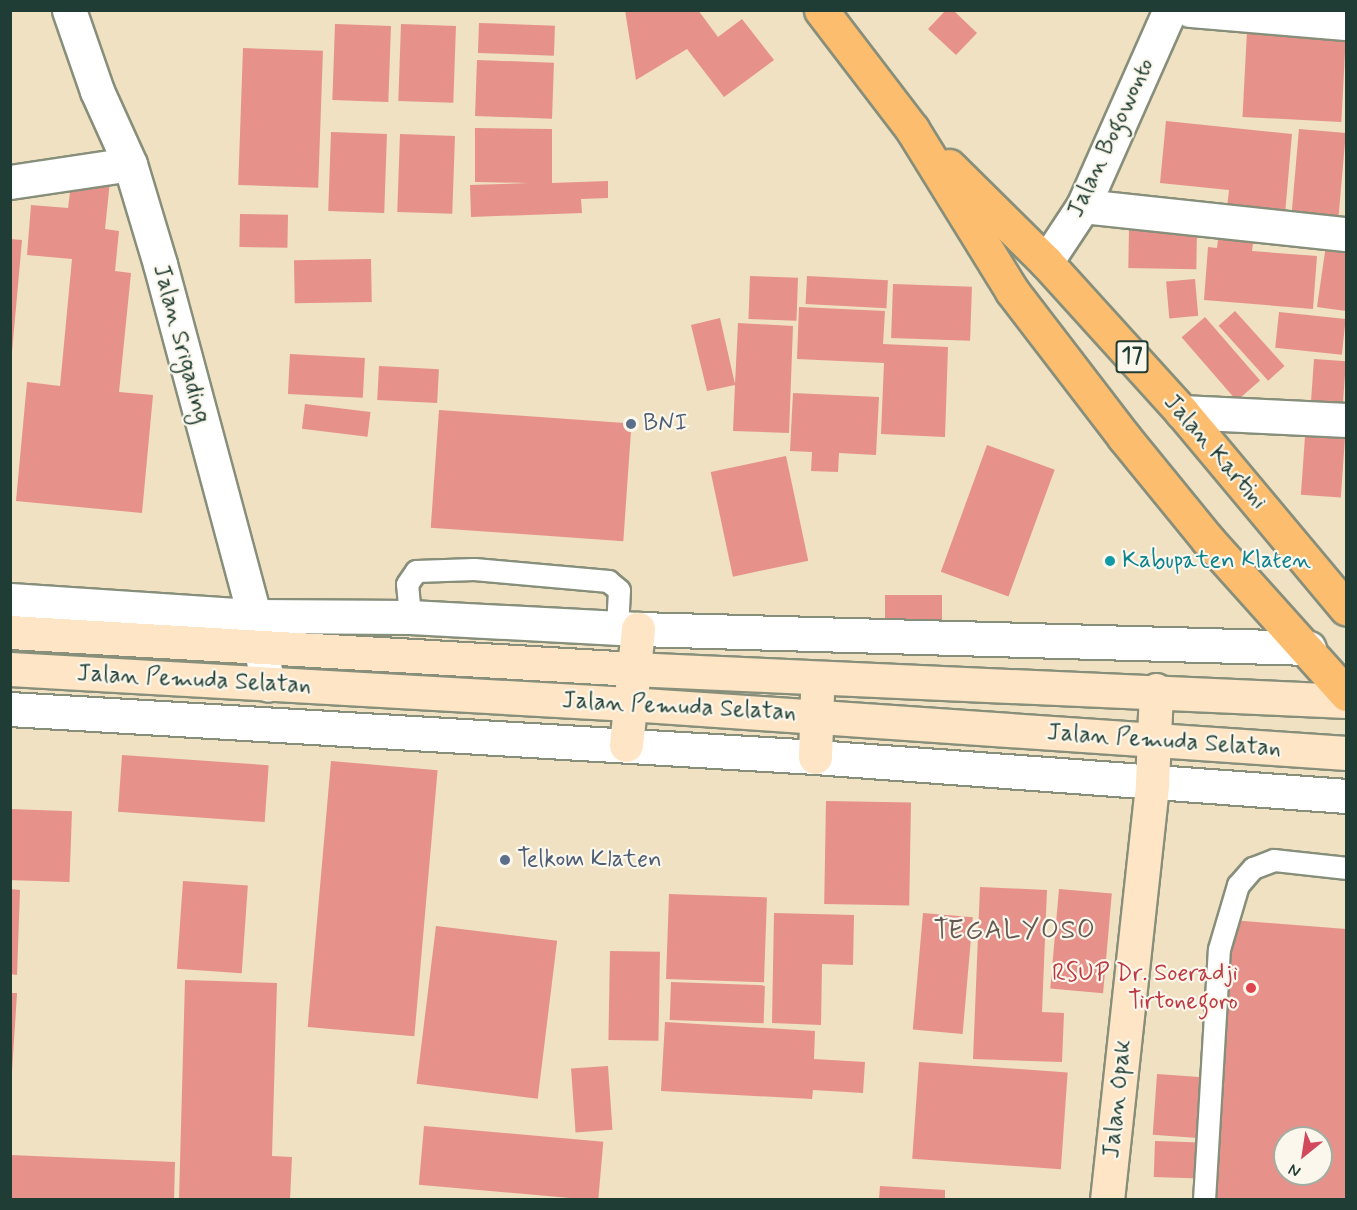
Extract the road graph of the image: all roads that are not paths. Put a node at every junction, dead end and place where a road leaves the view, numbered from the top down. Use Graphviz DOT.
graph roads {
  1 [pos="69,10"];
  2 [pos="821,10"];
  3 [pos="1170,10"];
  4 [pos="1190,10"];
  5 [pos="1347,23"];
  6 [pos="912,129"];
  7 [pos="130,164"];
  8 [pos="10,182"];
  9 [pos="1083,206"];
  10 [pos="1347,234"];
  11 [pos="1046,262"];
  12 [pos="1182,412"];
  13 [pos="1347,420"];
  14 [pos="10,600"];
  15 [pos="1342,603"];
  16 [pos="410,617"];
  17 [pos="627,628"];
  18 [pos="257,631"];
  19 [pos="10,632"];
  20 [pos="1309,648"];
  21 [pos="10,669"];
  22 [pos="632,669"];
  23 [pos="818,676"];
  24 [pos="268,685"];
  25 [pos="1156,690"];
  26 [pos="1347,694"];
  27 [pos="1347,701"];
  28 [pos="629,704"];
  29 [pos="10,709"];
  30 [pos="816,716"];
  31 [pos="1155,741"];
  32 [pos="626,745"];
  33 [pos="1347,753"];
  34 [pos="815,757"];
  35 [pos="1152,783"];
  36 [pos="1347,796"];
  37 [pos="1347,868"];
  38 [pos="1107,1200"];
  39 [pos="1204,1200"];
  1 -- 7 [label="street, Jalan Srigading"];
  2 -- 6 [label="highway, Jalan Kartini / 17"];
  3 -- 9 [label="street, Jalan Bogowonto"];
  4 -- 5 [label="street"];
  6 -- 11 [label="highway, Jalan Kartini / 17"];
  6 -- 20 [label="highway, Jalan Kartini / 17"];
  7 -- 8 [label="street"];
  7 -- 18 [label="street, Jalan Srigading"];
  9 -- 10 [label="street"];
  9 -- 11 [label="street, Jalan Bogowonto"];
  11 -- 12 [label="highway, Jalan Kartini / 17"];
  12 -- 13 [label="street"];
  12 -- 15 [label="highway, Jalan Kartini / 17"];
  14 -- 18 [label="street"];
  16 -- 17 [label="street"];
  16 -- 17 [label="lane"];
  16 -- 18 [label="street"];
  17 -- 20 [label="street"];
  17 -- 22 [label="main road"];
  18 -- 19 [label="main road, Jalan Pemuda Selatan"];
  18 -- 22 [label="main road, Jalan Pemuda Selatan"];
  18 -- 24 [label="street, Jalan Srigading"];
  20 -- 26 [label="highway, 17"];
  21 -- 24 [label="main road, Jalan Pemuda Selatan"];
  22 -- 23 [label="main road, Jalan Pemuda Selatan"];
  22 -- 28 [label="main road"];
  23 -- 25 [label="main road, Jalan Pemuda Selatan"];
  23 -- 30 [label="main road"];
  24 -- 28 [label="main road, Jalan Pemuda Selatan"];
  25 -- 27 [label="main road, Jalan Pemuda Selatan"];
  25 -- 31 [label="main road, Jalan Opak"];
  28 -- 30 [label="main road, Jalan Pemuda Selatan"];
  28 -- 32 [label="main road"];
  29 -- 32 [label="street"];
  30 -- 31 [label="main road, Jalan Pemuda Selatan"];
  30 -- 34 [label="main road"];
  31 -- 33 [label="main road, Jalan Pemuda Selatan"];
  31 -- 35 [label="main road, Jalan Opak"];
  32 -- 34 [label="street"];
  34 -- 35 [label="street"];
  35 -- 36 [label="street"];
  35 -- 38 [label="main road, Jalan Opak"];
  37 -- 39 [label="lane"];
}
